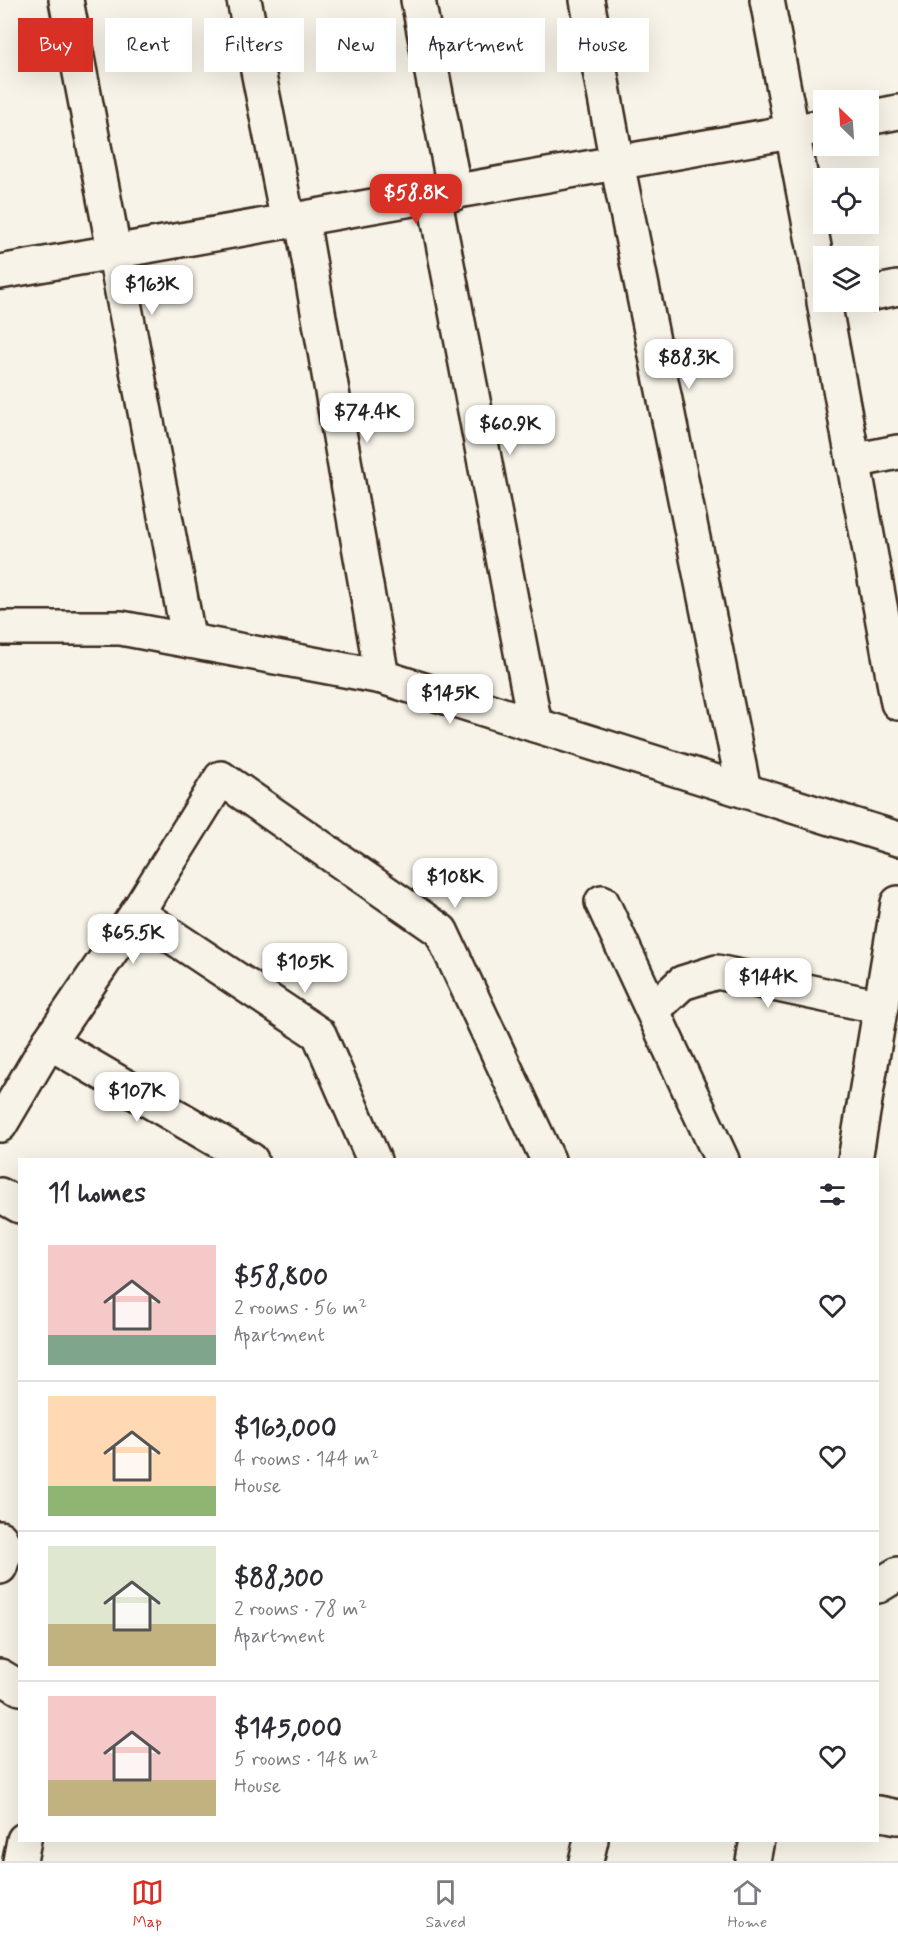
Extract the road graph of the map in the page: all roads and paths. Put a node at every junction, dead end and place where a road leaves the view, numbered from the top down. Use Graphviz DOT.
graph roads {
  1 [pos="66,0"];
  2 [pos="244,0"];
  3 [pos="418,0"];
  4 [pos="587,0"];
  5 [pos="767,0"];
  6 [pos="898,112"];
  7 [pos="879,116"];
  8 [pos="808,129"];
  9 [pos="616,163"];
  10 [pos="444,194"];
  11 [pos="295,221"];
  12 [pos="819,246"];
  13 [pos="113,252"];
  14 [pos="0,272"];
  15 [pos="898,288"];
  16 [pos="879,292"];
  17 [pos="826,312"];
  18 [pos="898,452"];
  19 [pos="853,461"];
  20 [pos="0,628"];
  21 [pos="189,642"];
  22 [pos="382,677"];
  23 [pos="898,703"];
  24 [pos="535,725"];
  25 [pos="744,790"];
  26 [pos="898,838"];
  27 [pos="602,902"];
  28 [pos="898,903"];
  29 [pos="137,913"];
  30 [pos="881,1007"];
  31 [pos="652,1010"];
  32 [pos="49,1042"];
  33 [pos="0,1125"];
  34 [pos="248,1158"];
  35 [pos="373,1158"];
  36 [pos="547,1158"];
  37 [pos="721,1158"];
  38 [pos="855,1158"];
  39 [pos="0,1195"];
  40 [pos="18,1205"];
  41 [pos="898,1574"];
  42 [pos="879,1585"];
  43 [pos="0,1676"];
  44 [pos="18,1687"];
  45 [pos="879,1813"];
  46 [pos="898,1816"];
  47 [pos="24,1842"];
  48 [pos="591,1842"];
  49 [pos="757,1842"];
  50 [pos="20,1861"];
  51 [pos="586,1861"];
  52 [pos="753,1861"];
  1 -- 13 [label="street"];
  2 -- 11 [label="street"];
  3 -- 10 [label="street"];
  4 -- 9 [label="street"];
  5 -- 8 [label="street"];
  6 -- 7 [label="street"];
  8 -- 9 [label="street"];
  8 -- 12 [label="street"];
  9 -- 10 [label="street"];
  9 -- 25 [label="street"];
  10 -- 11 [label="street"];
  10 -- 24 [label="street"];
  11 -- 13 [label="street"];
  11 -- 22 [label="street"];
  13 -- 14 [label="street"];
  13 -- 21 [label="street"];
  15 -- 16 [label="street"];
  17 -- 19 [label="street"];
  18 -- 19 [label="street"];
  19 -- 23 [label="street"];
  20 -- 21 [label="street"];
  21 -- 22 [label="street"];
  22 -- 24 [label="street"];
  24 -- 25 [label="street"];
  25 -- 26 [label="street"];
  27 -- 31 [label="street"];
  28 -- 30 [label="street"];
  29 -- 32 [label="street"];
  29 -- 35 [label="street"];
  29 -- 36 [label="street"];
  30 -- 31 [label="street"];
  30 -- 38 [label="street"];
  31 -- 37 [label="street"];
  32 -- 33 [label="street"];
  32 -- 34 [label="street"];
  39 -- 40 [label="street"];
  41 -- 42 [label="street"];
  43 -- 44 [label="street"];
  45 -- 46 [label="street"];
  47 -- 50 [label="street"];
  48 -- 51 [label="street"];
  49 -- 52 [label="street"];
}
